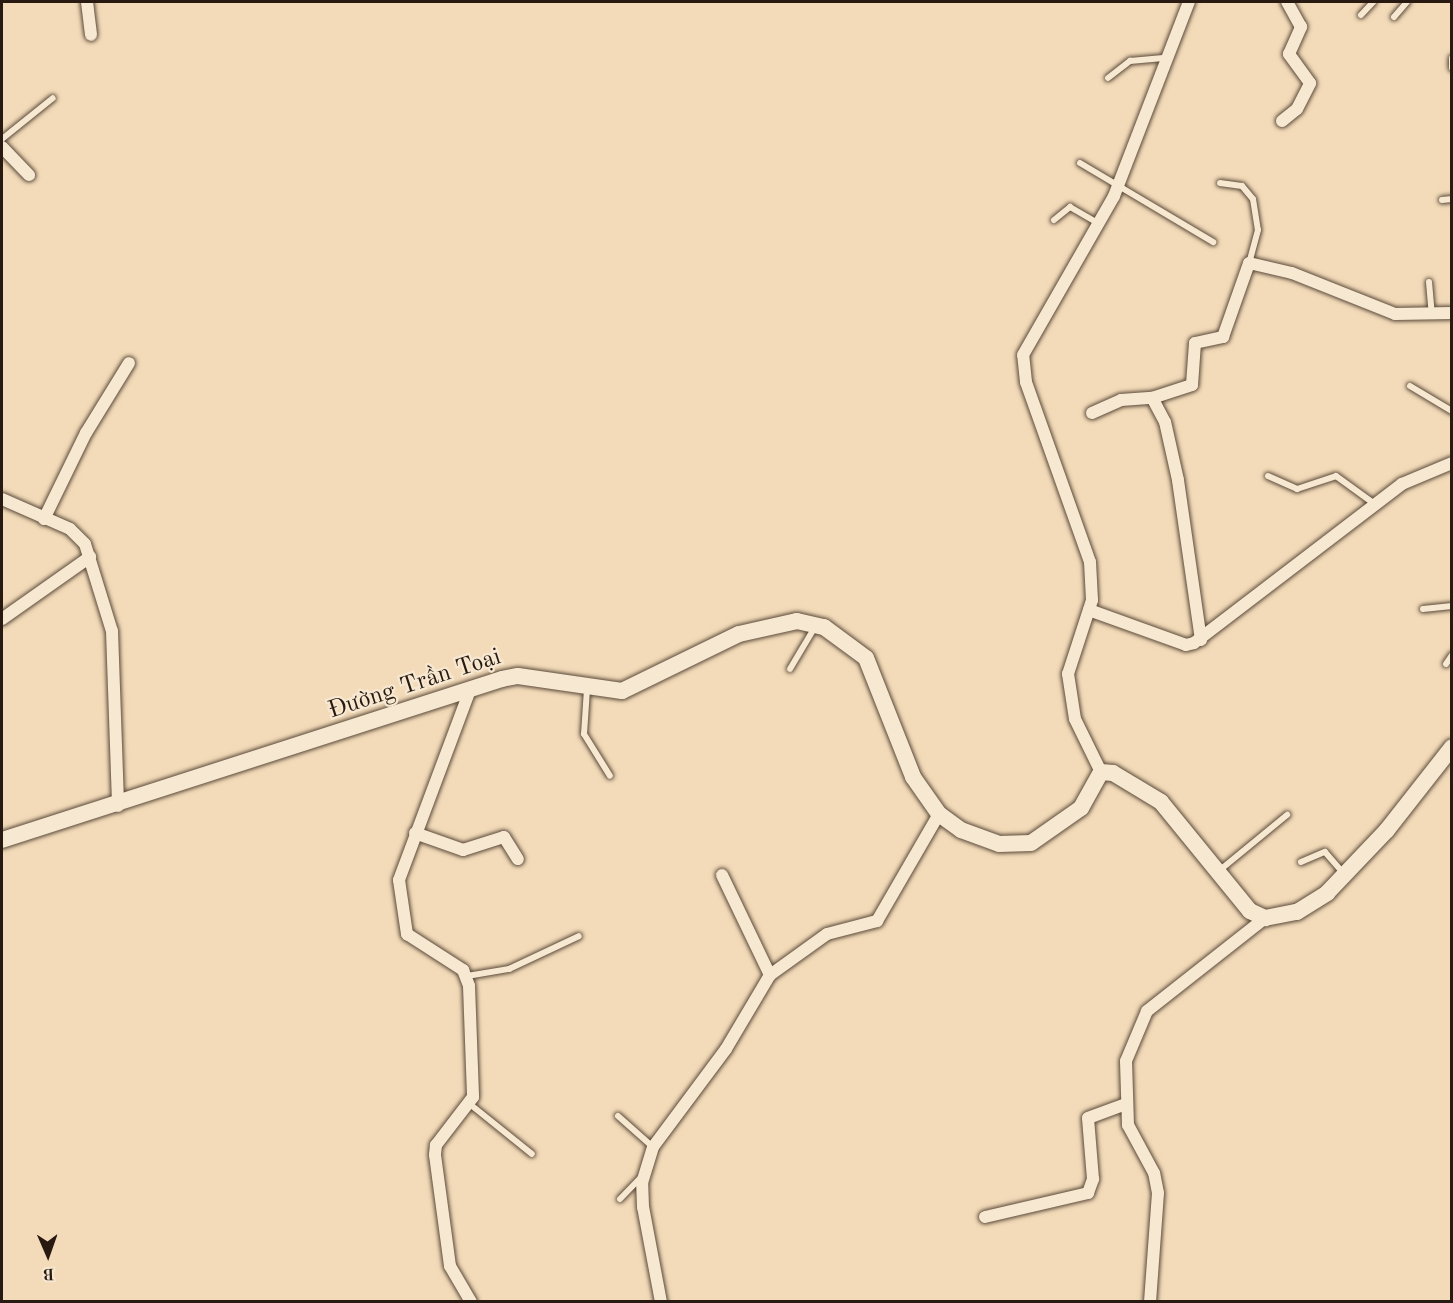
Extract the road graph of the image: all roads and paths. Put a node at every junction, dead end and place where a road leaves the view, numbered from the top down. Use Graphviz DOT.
graph roads {
  1 [pos="87,2"];
  2 [pos="1189,2"];
  3 [pos="1287,2"];
  4 [pos="1373,2"];
  5 [pos="1407,2"];
  6 [pos="1361,15"];
  7 [pos="1394,17"];
  8 [pos="92,35"];
  9 [pos="1167,58"];
  10 [pos="1452,58"];
  11 [pos="1452,68"];
  12 [pos="1108,78"];
  13 [pos="53,98"];
  14 [pos="1282,121"];
  15 [pos="2,139"];
  16 [pos="2,147"];
  17 [pos="1080,163"];
  18 [pos="29,175"];
  19 [pos="1220,183"];
  20 [pos="1117,188"];
  21 [pos="1452,199"];
  22 [pos="1442,200"];
  23 [pos="1054,220"];
  24 [pos="1100,225"];
  25 [pos="1213,243"];
  26 [pos="1249,263"];
  27 [pos="1429,282"];
  28 [pos="1452,313"];
  29 [pos="1432,315"];
  30 [pos="129,363"];
  31 [pos="1410,386"];
  32 [pos="1152,398"];
  33 [pos="1452,411"];
  34 [pos="1092,413"];
  35 [pos="1452,463"];
  36 [pos="1268,476"];
  37 [pos="2,499"];
  38 [pos="1377,505"];
  39 [pos="44,519"];
  40 [pos="90,557"];
  41 [pos="1452,606"];
  42 [pos="1423,609"];
  43 [pos="1089,610"];
  44 [pos="2,619"];
  45 [pos="817,624"];
  46 [pos="1202,640"];
  47 [pos="1452,655"];
  48 [pos="1446,664"];
  49 [pos="790,669"];
  50 [pos="587,689"];
  51 [pos="470,690"];
  52 [pos="1452,747"];
  53 [pos="1101,772"];
  54 [pos="610,776"];
  55 [pos="118,806"];
  56 [pos="939,814"];
  57 [pos="1287,815"];
  58 [pos="415,833"];
  59 [pos="2,840"];
  60 [pos="518,859"];
  61 [pos="1301,862"];
  62 [pos="1220,871"];
  63 [pos="722,875"];
  64 [pos="1344,875"];
  65 [pos="1265,918"];
  66 [pos="579,936"];
  67 [pos="770,975"];
  68 [pos="467,976"];
  69 [pos="1126,1104"];
  70 [pos="471,1105"];
  71 [pos="618,1116"];
  72 [pos="653,1147"];
  73 [pos="532,1154"];
  74 [pos="644,1173"];
  75 [pos="620,1199"];
  76 [pos="985,1217"];
  77 [pos="471,1302"];
  78 [pos="661,1302"];
  79 [pos="1150,1302"];
  1 -- 8 [label="street"];
  2 -- 9 [label="street"];
  3 -- 14 [label="street"];
  4 -- 6 [label="lane"];
  5 -- 7 [label="lane"];
  9 -- 12 [label="lane"];
  9 -- 20 [label="street"];
  10 -- 11 [label="lane"];
  13 -- 15 [label="lane"];
  16 -- 18 [label="street"];
  17 -- 20 [label="lane"];
  19 -- 26 [label="lane"];
  20 -- 24 [label="street"];
  20 -- 25 [label="lane"];
  21 -- 22 [label="lane"];
  23 -- 24 [label="lane"];
  24 -- 43 [label="street"];
  26 -- 29 [label="street"];
  26 -- 32 [label="street"];
  27 -- 29 [label="lane"];
  28 -- 29 [label="street"];
  30 -- 39 [label="street"];
  31 -- 33 [label="lane"];
  32 -- 34 [label="street"];
  32 -- 46 [label="street"];
  35 -- 38 [label="street"];
  36 -- 38 [label="lane"];
  37 -- 39 [label="street"];
  38 -- 46 [label="street"];
  39 -- 40 [label="street"];
  40 -- 44 [label="street"];
  40 -- 55 [label="street"];
  41 -- 42 [label="lane"];
  43 -- 46 [label="street"];
  43 -- 53 [label="street"];
  45 -- 49 [label="lane"];
  45 -- 50 [label="street, Đường Trần Toại"];
  45 -- 56 [label="street"];
  47 -- 48 [label="lane"];
  50 -- 51 [label="street, Đường Trần Toại"];
  50 -- 54 [label="lane"];
  51 -- 55 [label="street, Đường Trần Toại"];
  51 -- 58 [label="street"];
  52 -- 64 [label="street"];
  53 -- 56 [label="street"];
  53 -- 62 [label="street"];
  55 -- 59 [label="street, Đường Trần Toại"];
  56 -- 67 [label="street"];
  57 -- 62 [label="lane"];
  58 -- 60 [label="street"];
  58 -- 68 [label="street"];
  61 -- 64 [label="lane"];
  62 -- 65 [label="street"];
  63 -- 67 [label="street"];
  64 -- 65 [label="street"];
  65 -- 69 [label="street"];
  66 -- 68 [label="lane"];
  67 -- 72 [label="street"];
  68 -- 70 [label="street"];
  69 -- 76 [label="street"];
  69 -- 79 [label="street"];
  70 -- 73 [label="lane"];
  70 -- 77 [label="street"];
  71 -- 72 [label="lane"];
  72 -- 74 [label="street"];
  74 -- 75 [label="lane"];
  74 -- 78 [label="street"];
}
